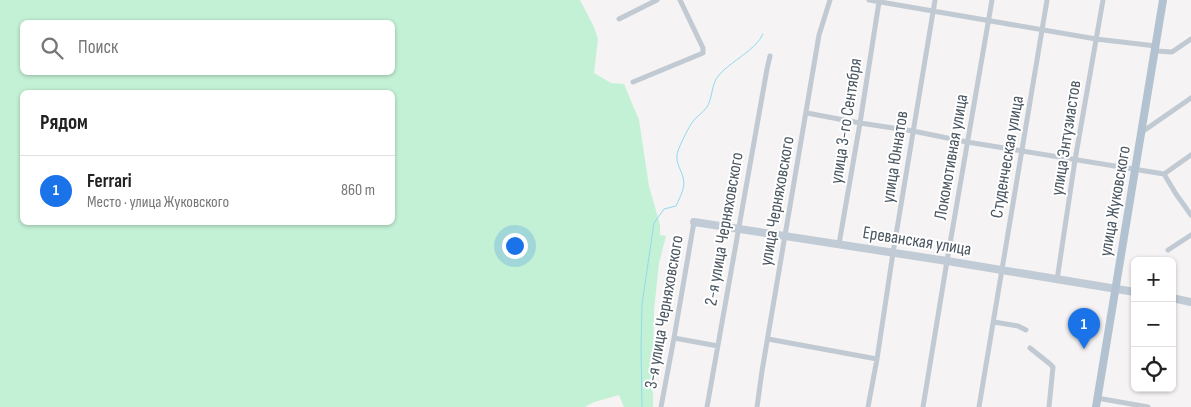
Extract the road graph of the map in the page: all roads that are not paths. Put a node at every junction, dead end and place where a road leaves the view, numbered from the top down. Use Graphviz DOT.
graph roads {
  1 [pos="657,0"];
  2 [pos="680,0"];
  3 [pos="830,0"];
  4 [pos="869,0"];
  5 [pos="935,0"];
  6 [pos="992,0"];
  7 [pos="1047,0"];
  8 [pos="1103,0"];
  9 [pos="1163,0"];
  10 [pos="879,2"];
  11 [pos="933,11"];
  12 [pos="619,19"];
  13 [pos="989,21"];
  14 [pos="1042,30"];
  15 [pos="1096,39"];
  16 [pos="1191,39"];
  17 [pos="1155,49"];
  18 [pos="770,56"];
  19 [pos="633,82"];
  20 [pos="1191,98"];
  21 [pos="806,112"];
  22 [pos="860,123"];
  23 [pos="913,131"];
  24 [pos="1142,132"];
  25 [pos="967,142"];
  26 [pos="1022,151"];
  27 [pos="1191,155"];
  28 [pos="1076,160"];
  29 [pos="1135,169"];
  30 [pos="1164,174"];
  31 [pos="1191,215"];
  32 [pos="694,222"];
  33 [pos="738,228"];
  34 [pos="1191,235"];
  35 [pos="786,236"];
  36 [pos="839,244"];
  37 [pos="1168,250"];
  38 [pos="893,253"];
  39 [pos="947,261"];
  40 [pos="1001,270"];
  41 [pos="1057,280"];
  42 [pos="1115,289"];
  43 [pos="1131,291"];
  44 [pos="1176,299"];
  45 [pos="1191,302"];
  46 [pos="994,322"];
  47 [pos="1026,330"];
  48 [pos="674,338"];
  49 [pos="768,339"];
  50 [pos="718,346"];
  51 [pos="1030,348"];
  52 [pos="877,360"];
  53 [pos="1097,398"];
  54 [pos="661,407"];
  55 [pos="707,407"];
  56 [pos="757,407"];
  57 [pos="868,407"];
  58 [pos="923,407"];
  59 [pos="979,407"];
  60 [pos="1049,407"];
  61 [pos="1096,407"];
  62 [pos="1148,407"];
  1 -- 12 [label="street"];
  2 -- 19 [label="street"];
  3 -- 21 [label="street, улица Черняховского"];
  4 -- 10 [label="street"];
  5 -- 11 [label="street, улица Юннатов"];
  6 -- 13 [label="street, Локомотивная улица"];
  7 -- 14 [label="street, Студенческая улица"];
  8 -- 15 [label="street, улица Энтузиастов"];
  9 -- 17 [label="main road, улица Жуковского"];
  10 -- 11 [label="street"];
  10 -- 22 [label="street, улица 3-го Сентября"];
  11 -- 13 [label="street"];
  11 -- 23 [label="street, улица Юннатов"];
  13 -- 14 [label="street"];
  13 -- 25 [label="street, Локомотивная улица"];
  14 -- 15 [label="street"];
  14 -- 26 [label="street, Студенческая улица"];
  15 -- 17 [label="street"];
  15 -- 28 [label="street, улица Энтузиастов"];
  16 -- 17 [label="street"];
  17 -- 24 [label="main road, улица Жуковского"];
  18 -- 33 [label="street, 2-я улица Черняховского"];
  20 -- 24 [label="street"];
  21 -- 22 [label="street"];
  21 -- 35 [label="street, улица Черняховского"];
  22 -- 23 [label="street"];
  22 -- 36 [label="street, улица 3-го Сентября"];
  23 -- 25 [label="street"];
  23 -- 38 [label="street, улица Юннатов"];
  24 -- 29 [label="main road, улица Жуковского"];
  25 -- 26 [label="street"];
  25 -- 39 [label="street, Локомотивная улица"];
  26 -- 28 [label="street"];
  26 -- 40 [label="street, Студенческая улица"];
  27 -- 30 [label="street"];
  28 -- 29 [label="street"];
  28 -- 41 [label="street, улица Энтузиастов"];
  29 -- 30 [label="street"];
  29 -- 42 [label="main road, улица Жуковского"];
  30 -- 31 [label="street"];
  32 -- 33 [label="street, Ереванская улица"];
  32 -- 48 [label="street, 3-я улица Черняховского"];
  33 -- 35 [label="street, Ереванская улица"];
  33 -- 50 [label="street, 2-я улица Черняховского"];
  34 -- 37 [label="street"];
  35 -- 36 [label="street, Ереванская улица"];
  35 -- 49 [label="street, улица Черняховского"];
  36 -- 38 [label="street, Ереванская улица"];
  38 -- 39 [label="street, Ереванская улица"];
  38 -- 52 [label="street, улица Юннатов"];
  39 -- 40 [label="street, Ереванская улица"];
  39 -- 58 [label="street, Локомотивная улица"];
  40 -- 41 [label="street, Ереванская улица"];
  40 -- 46 [label="street, Студенческая улица"];
  41 -- 42 [label="street, Ереванская улица"];
  42 -- 43 [label="street, Ереванская улица"];
  42 -- 53 [label="main road, улица Жуковского"];
  44 -- 45 [label="street"];
  46 -- 47 [label="street"];
  46 -- 59 [label="street, Студенческая улица"];
  48 -- 50 [label="street"];
  48 -- 54 [label="street, 3-я улица Черняховского"];
  49 -- 52 [label="street"];
  49 -- 56 [label="street, улица Черняховского"];
  50 -- 55 [label="street, 2-я улица Черняховского"];
  51 -- 60 [label="street"];
  52 -- 57 [label="street, улица Юннатов"];
  53 -- 61 [label="main road, улица Жуковского"];
  53 -- 62 [label="street"];
}
